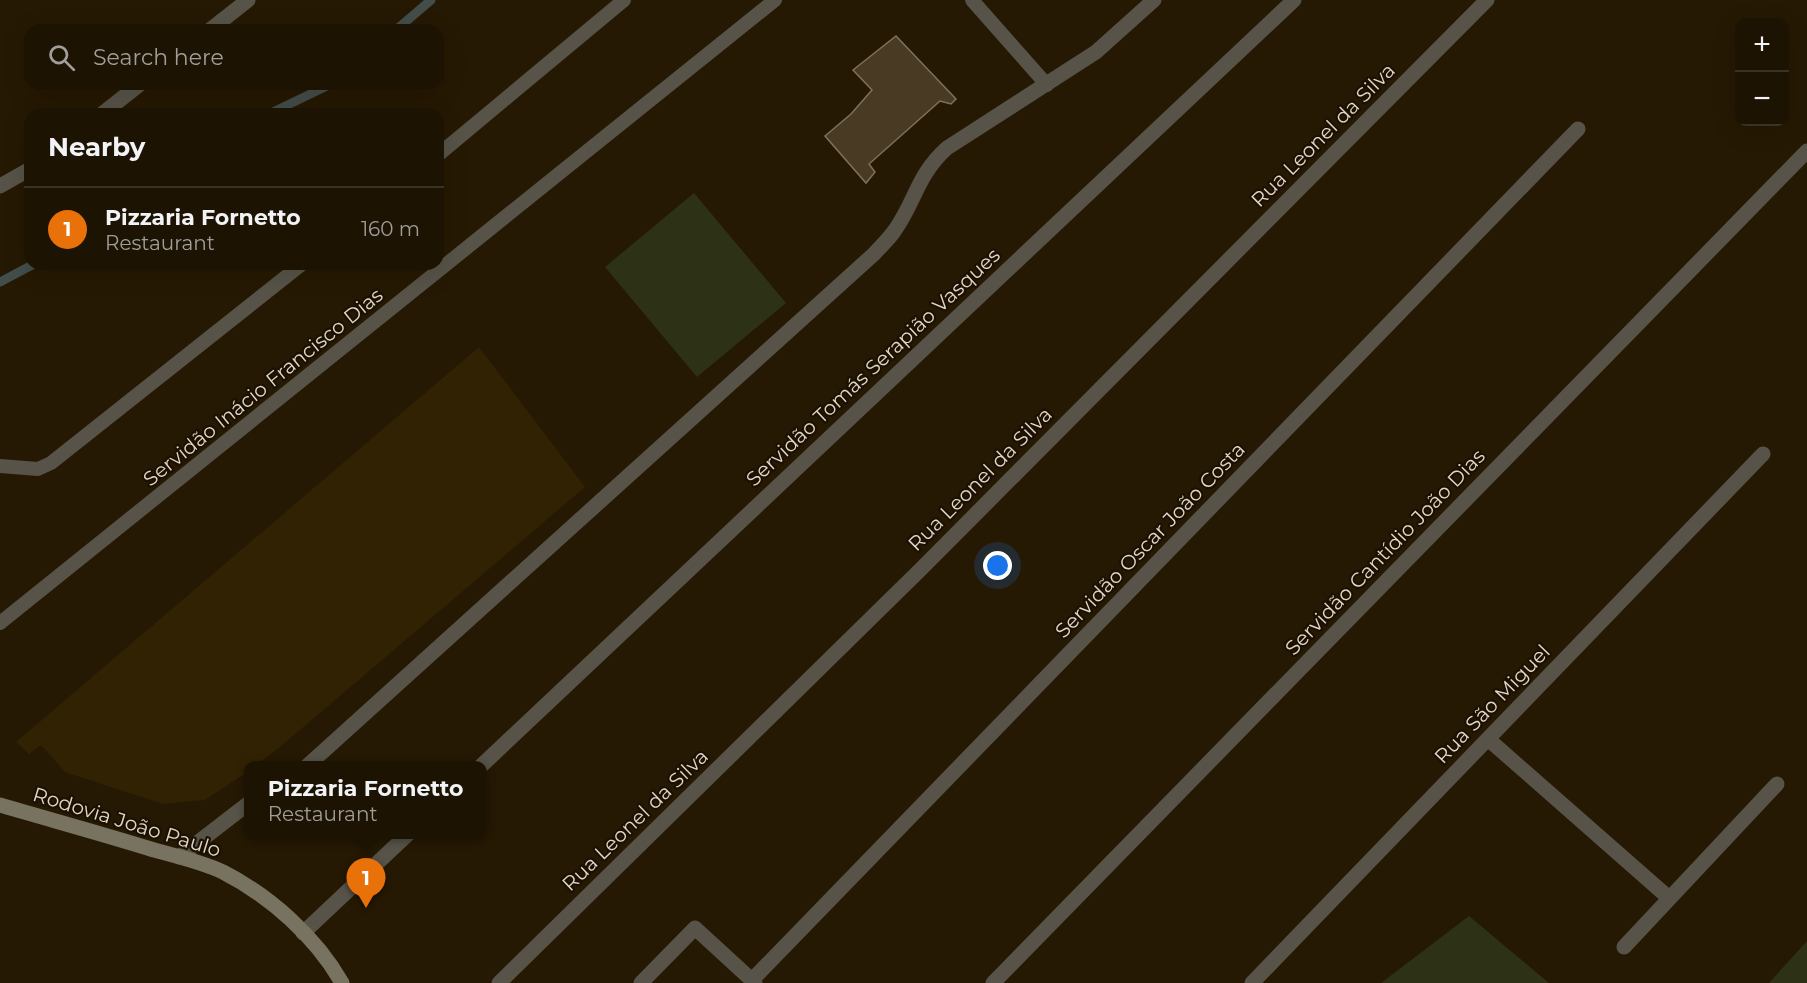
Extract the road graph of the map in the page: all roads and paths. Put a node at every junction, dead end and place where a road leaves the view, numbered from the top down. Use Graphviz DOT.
graph roads {
  1 [pos="248,0"];
  2 [pos="624,0"];
  3 [pos="775,0"];
  4 [pos="972,0"];
  5 [pos="1154,0"];
  6 [pos="1294,0"];
  7 [pos="1487,0"];
  8 [pos="218,24"];
  9 [pos="1047,85"];
  10 [pos="132,90"];
  11 [pos="110,108"];
  12 [pos="1578,129"];
  13 [pos="444,150"];
  14 [pos="1807,151"];
  15 [pos="24,172"];
  16 [pos="0,186"];
  17 [pos="444,266"];
  18 [pos="294,270"];
  19 [pos="439,270"];
  20 [pos="1763,454"];
  21 [pos="0,465"];
  22 [pos="0,623"];
  23 [pos="1488,739"];
  24 [pos="311,761"];
  25 [pos="485,761"];
  26 [pos="1777,784"];
  27 [pos="0,805"];
  28 [pos="244,807"];
  29 [pos="403,839"];
  30 [pos="179,857"];
  31 [pos="1669,898"];
  32 [pos="303,933"];
  33 [pos="1624,947"];
  34 [pos="754,982"];
  35 [pos="342,983"];
  36 [pos="499,983"];
  37 [pos="641,983"];
  38 [pos="993,983"];
  39 [pos="1252,983"];
  1 -- 8 [label="street"];
  2 -- 13 [label="lane"];
  3 -- 17 [label="lane, Servidão Inácio Francisco Dias"];
  4 -- 9 [label="lane"];
  5 -- 9 [label="street"];
  6 -- 25 [label="street, Servidão Tomás Serapião Vasques"];
  7 -- 36 [label="street, Rua Leonel da Silva"];
  9 -- 24 [label="street"];
  10 -- 11 [label="street"];
  12 -- 34 [label="street, Servidão Oscar João Costa"];
  14 -- 38 [label="street, Servidão Cantídio João Dias"];
  15 -- 16 [label="street"];
  18 -- 21 [label="lane"];
  19 -- 22 [label="lane, Servidão Inácio Francisco Dias"];
  20 -- 23 [label="street, Rua São Miguel"];
  23 -- 31 [label="street"];
  23 -- 39 [label="street, Rua São Miguel"];
  26 -- 31 [label="street"];
  27 -- 30 [label="main road, Rodovia João Paulo"];
  28 -- 30 [label="street"];
  29 -- 32 [label="street"];
  30 -- 32 [label="main road, Rodovia João Paulo"];
  31 -- 33 [label="street"];
  32 -- 35 [label="main road, Rodovia João Paulo"];
  34 -- 37 [label="street"];
}
